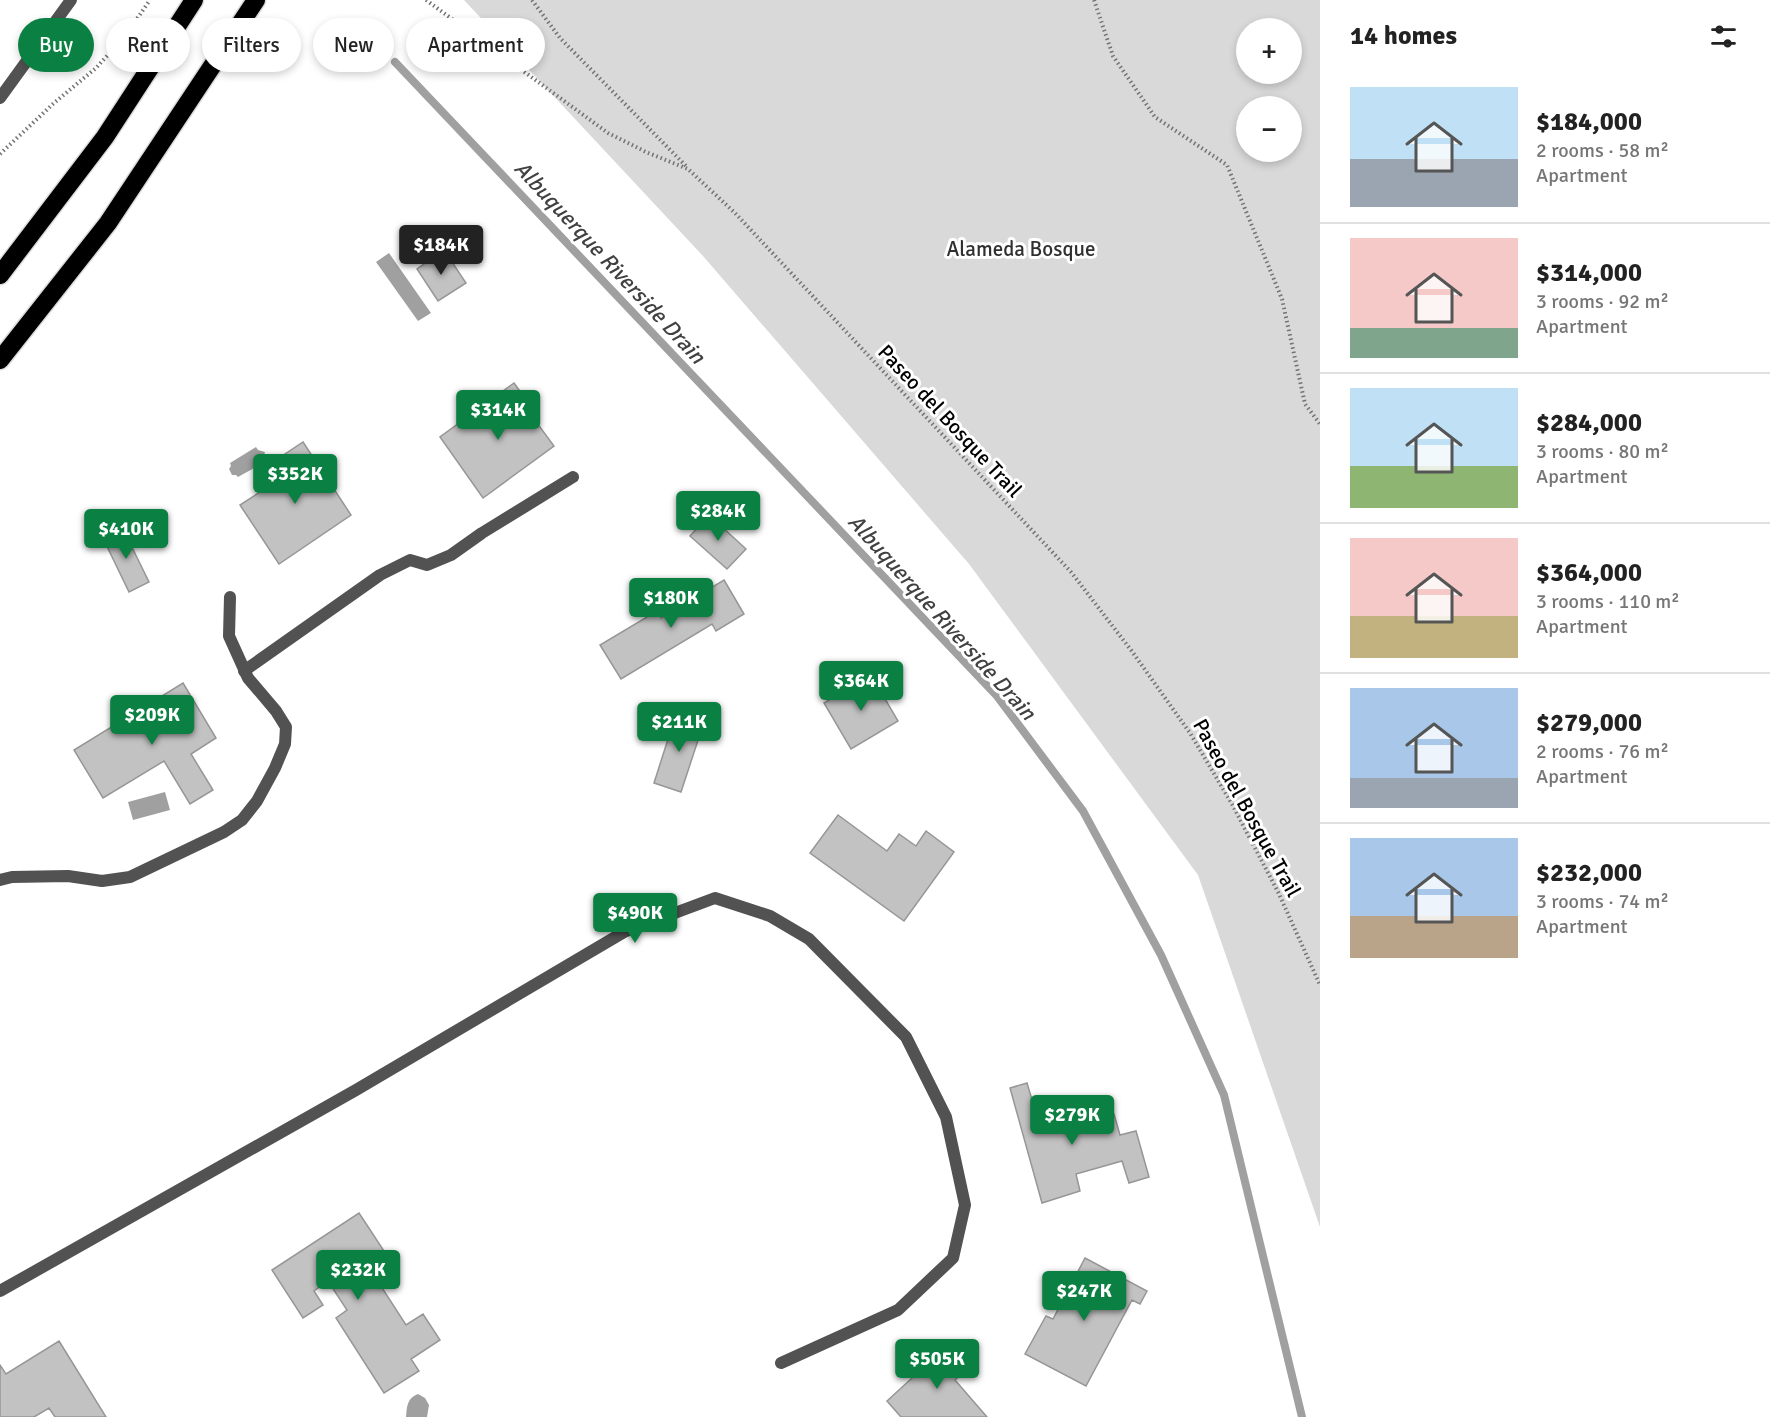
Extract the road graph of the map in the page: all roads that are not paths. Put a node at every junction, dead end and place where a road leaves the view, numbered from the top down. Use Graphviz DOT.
graph roads {
  1 [pos="71,0"];
  2 [pos="194,0"];
  3 [pos="256,0"];
  4 [pos="0,98"];
  5 [pos="0,276"];
  6 [pos="0,360"];
  7 [pos="573,477"];
  8 [pos="230,597"];
  9 [pos="244,671"];
  10 [pos="0,880"];
  11 [pos="0,1291"];
  12 [pos="781,1363"];
  1 -- 4 [label="street"];
  2 -- 5 [label="highway"];
  3 -- 6 [label="highway"];
  7 -- 9 [label="street"];
  8 -- 9 [label="street"];
  9 -- 10 [label="street"];
  11 -- 12 [label="street"];
}
